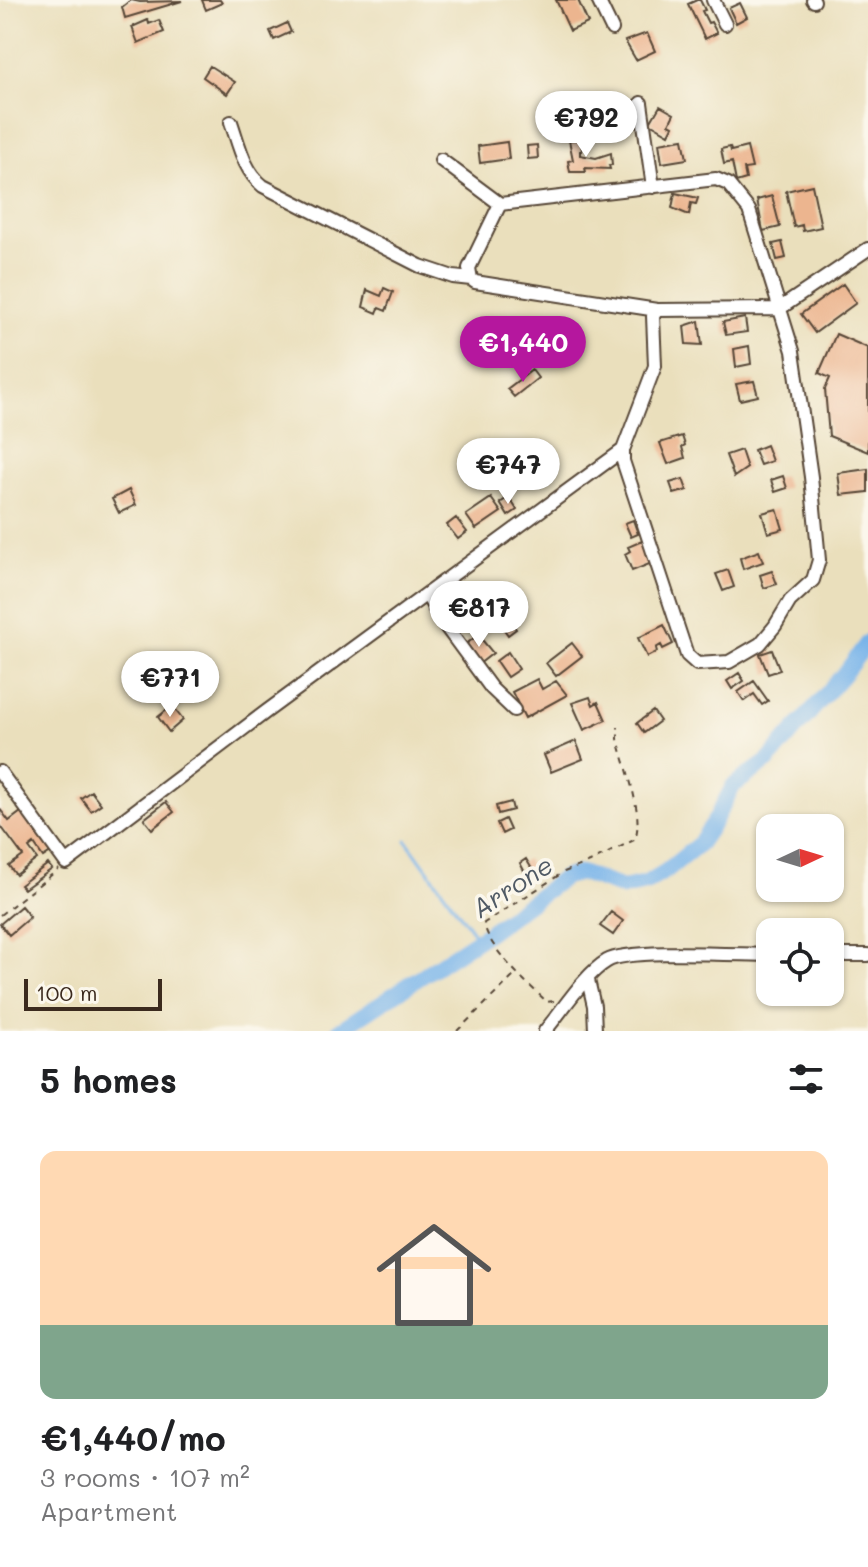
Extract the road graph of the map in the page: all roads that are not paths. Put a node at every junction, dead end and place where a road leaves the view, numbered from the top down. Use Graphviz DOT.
graph roads {
  1 [pos="598,0"];
  2 [pos="713,0"];
  3 [pos="725,24"];
  4 [pos="612,29"];
  5 [pos="641,103"];
  6 [pos="231,122"];
  7 [pos="441,160"];
  8 [pos="653,187"];
  9 [pos="500,204"];
  10 [pos="868,249"];
  11 [pos="471,279"];
  12 [pos="779,309"];
  13 [pos="657,310"];
  14 [pos="623,450"];
  15 [pos="427,595"];
  16 [pos="514,710"];
  17 [pos="0,772"];
  18 [pos="756,955"];
  19 [pos="844,955"];
  20 [pos="868,955"];
  21 [pos="588,980"];
  22 [pos="545,1031"];
  23 [pos="595,1031"];
  1 -- 4 [label="street"];
  2 -- 3 [label="street"];
  5 -- 8 [label="street"];
  6 -- 11 [label="street"];
  7 -- 9 [label="street"];
  8 -- 9 [label="street"];
  8 -- 12 [label="street"];
  9 -- 11 [label="street"];
  10 -- 12 [label="street"];
  11 -- 13 [label="street"];
  12 -- 13 [label="street"];
  12 -- 14 [label="street"];
  13 -- 14 [label="street"];
  14 -- 15 [label="street"];
  15 -- 16 [label="street"];
  15 -- 17 [label="street"];
  18 -- 21 [label="street"];
  19 -- 20 [label="street"];
  21 -- 22 [label="street"];
  21 -- 23 [label="street"];
}
